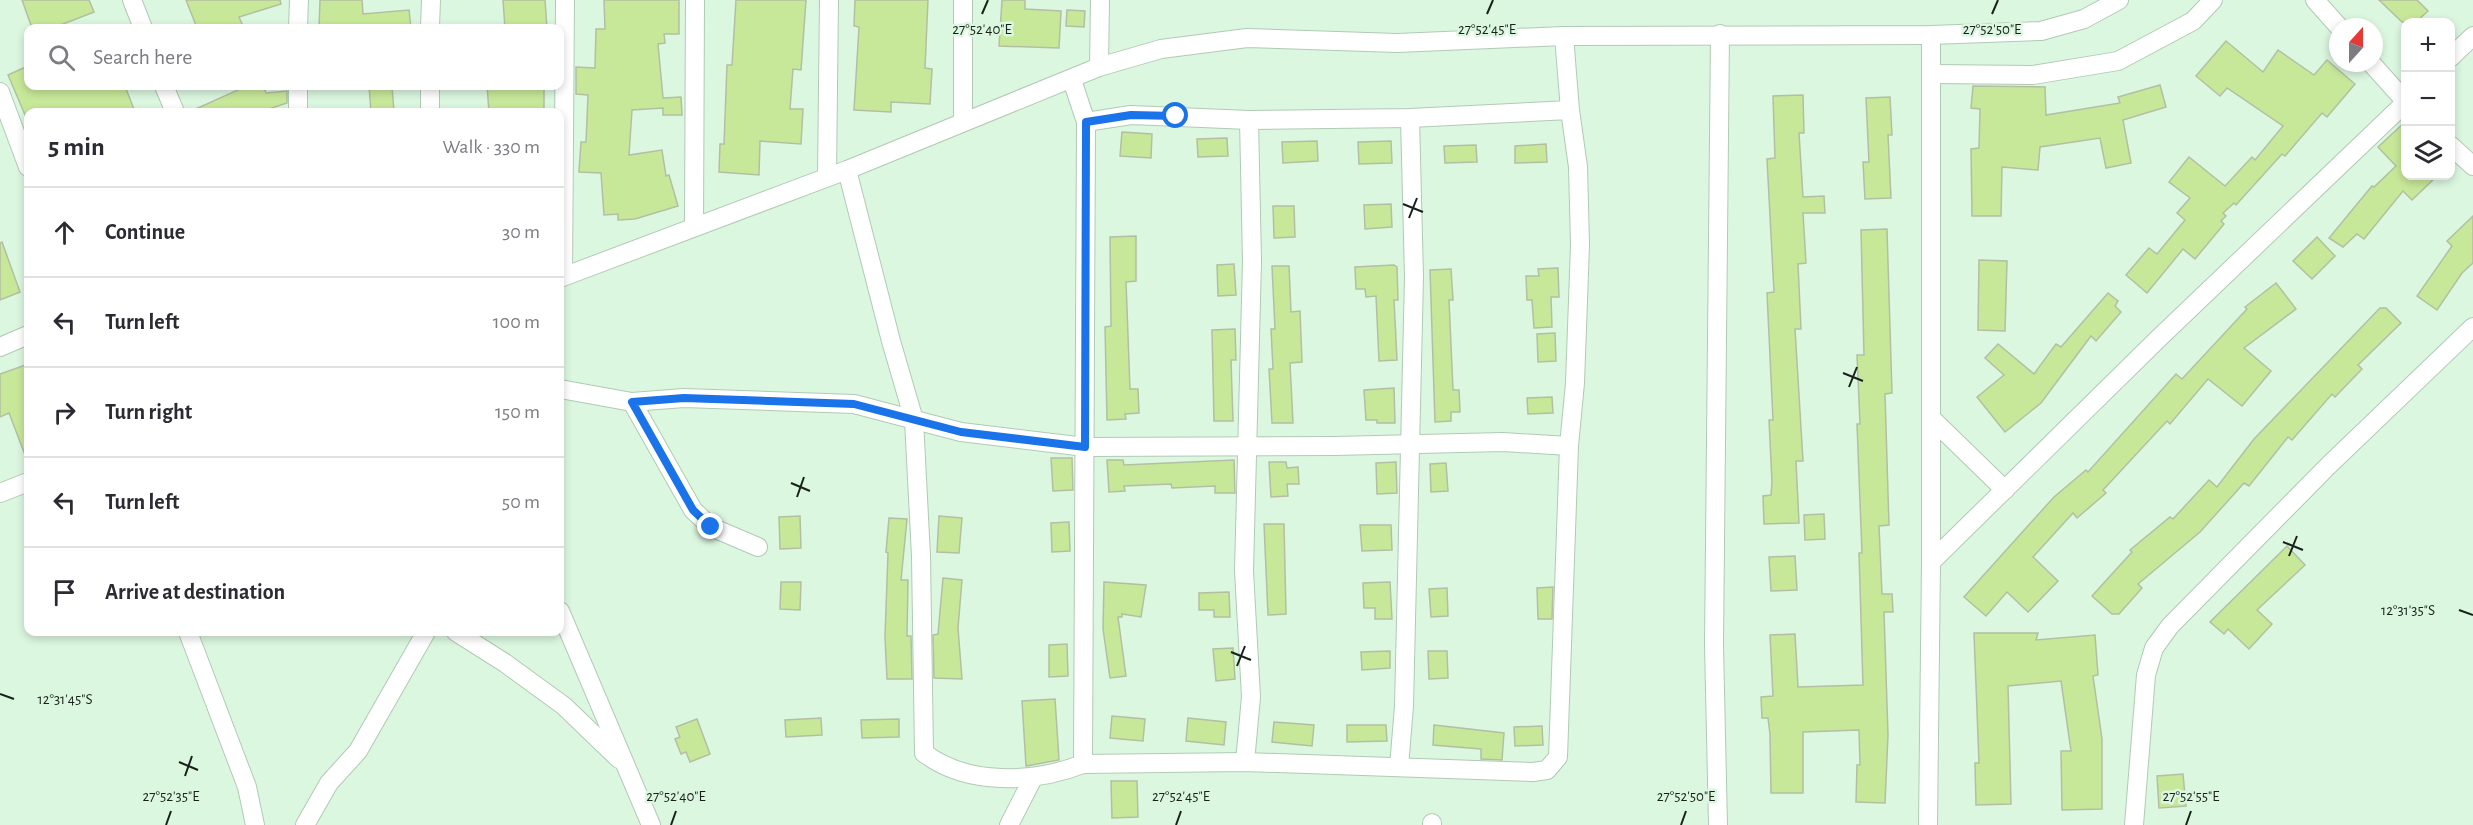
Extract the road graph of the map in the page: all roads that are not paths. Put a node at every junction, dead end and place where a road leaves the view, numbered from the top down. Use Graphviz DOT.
graph roads {
  1 [pos="132,0"];
  2 [pos="298,0"];
  3 [pos="431,0"];
  4 [pos="565,0"];
  5 [pos="695,0"];
  6 [pos="829,0"];
  7 [pos="963,0"];
  8 [pos="1100,0"];
  9 [pos="2119,0"];
  10 [pos="2213,0"];
  11 [pos="2315,0"];
  12 [pos="2331,18"];
  13 [pos="141,24"];
  14 [pos="298,24"];
  15 [pos="430,24"];
  16 [pos="1720,34"];
  17 [pos="1931,35"];
  18 [pos="1564,36"];
  19 [pos="2473,36"];
  20 [pos="2455,54"];
  21 [pos="1100,67"];
  22 [pos="564,69"];
  23 [pos="2379,72"];
  24 [pos="1933,74"];
  25 [pos="1072,80"];
  26 [pos="166,90"];
  27 [pos="298,90"];
  28 [pos="430,90"];
  29 [pos="564,90"];
  30 [pos="0,92"];
  31 [pos="2401,96"];
  32 [pos="2401,107"];
  33 [pos="173,108"];
  34 [pos="298,108"];
  35 [pos="430,108"];
  36 [pos="563,108"];
  37 [pos="1570,110"];
  38 [pos="1410,118"];
  39 [pos="1249,120"];
  40 [pos="963,121"];
  41 [pos="1086,122"];
  42 [pos="2455,148"];
  43 [pos="24,156"];
  44 [pos="2473,166"];
  45 [pos="847,170"];
  46 [pos="827,176"];
  47 [pos="694,226"];
  48 [pos="564,276"];
  49 [pos="2473,327"];
  50 [pos="24,337"];
  51 [pos="0,346"];
  52 [pos="564,390"];
  53 [pos="632,402"];
  54 [pos="1931,418"];
  55 [pos="914,420"];
  56 [pos="1409,444"];
  57 [pos="1247,445"];
  58 [pos="1569,446"];
  59 [pos="1085,447"];
  60 [pos="24,484"];
  61 [pos="2005,490"];
  62 [pos="0,493"];
  63 [pos="758,547"];
  64 [pos="1931,561"];
  65 [pos="564,620"];
  66 [pos="190,636"];
  67 [pos="424,636"];
  68 [pos="462,636"];
  69 [pos="1245,762"];
  70 [pos="625,765"];
  71 [pos="1083,765"];
  72 [pos="1400,767"];
  73 [pos="1033,778"];
  74 [pos="255,825"];
  75 [pos="305,825"];
  76 [pos="651,825"];
  77 [pos="1009,825"];
  78 [pos="1718,825"];
  79 [pos="1928,825"];
  80 [pos="2134,825"];
  1 -- 13 [label="street"];
  2 -- 14 [label="street"];
  3 -- 15 [label="street"];
  4 -- 22 [label="street"];
  5 -- 47 [label="street"];
  6 -- 46 [label="street"];
  7 -- 40 [label="street"];
  8 -- 21 [label="street"];
  9 -- 17 [label="street"];
  10 -- 24 [label="street"];
  11 -- 12 [label="street"];
  16 -- 17 [label="street"];
  16 -- 18 [label="street"];
  16 -- 78 [label="street"];
  17 -- 24 [label="street"];
  18 -- 21 [label="street"];
  18 -- 37 [label="street"];
  19 -- 20 [label="street"];
  21 -- 25 [label="street"];
  23 -- 31 [label="street"];
  24 -- 54 [label="street"];
  25 -- 40 [label="street"];
  25 -- 41 [label="street"];
  26 -- 33 [label="street"];
  27 -- 34 [label="street"];
  28 -- 35 [label="street"];
  29 -- 36 [label="street"];
  30 -- 43 [label="street"];
  32 -- 61 [label="street"];
  37 -- 38 [label="street"];
  37 -- 58 [label="street"];
  38 -- 39 [label="street"];
  38 -- 56 [label="street"];
  39 -- 41 [label="street"];
  39 -- 57 [label="street"];
  40 -- 45 [label="street"];
  41 -- 59 [label="street"];
  42 -- 44 [label="street"];
  45 -- 46 [label="street"];
  45 -- 55 [label="street"];
  46 -- 47 [label="street"];
  47 -- 48 [label="street"];
  49 -- 80 [label="street"];
  50 -- 51 [label="street"];
  52 -- 53 [label="street"];
  53 -- 55 [label="street"];
  53 -- 63 [label="street"];
  54 -- 61 [label="street"];
  54 -- 64 [label="street"];
  55 -- 59 [label="street"];
  55 -- 73 [label="street"];
  56 -- 57 [label="street"];
  56 -- 58 [label="street"];
  56 -- 72 [label="street"];
  57 -- 59 [label="street"];
  57 -- 69 [label="street"];
  58 -- 72 [label="street"];
  59 -- 71 [label="street"];
  60 -- 62 [label="street"];
  61 -- 64 [label="street"];
  64 -- 79 [label="street"];
  65 -- 70 [label="street"];
  66 -- 74 [label="street"];
  67 -- 75 [label="street"];
  68 -- 70 [label="street"];
  69 -- 71 [label="street"];
  69 -- 72 [label="street"];
  70 -- 76 [label="street"];
  71 -- 73 [label="street"];
  73 -- 77 [label="street"];
}
